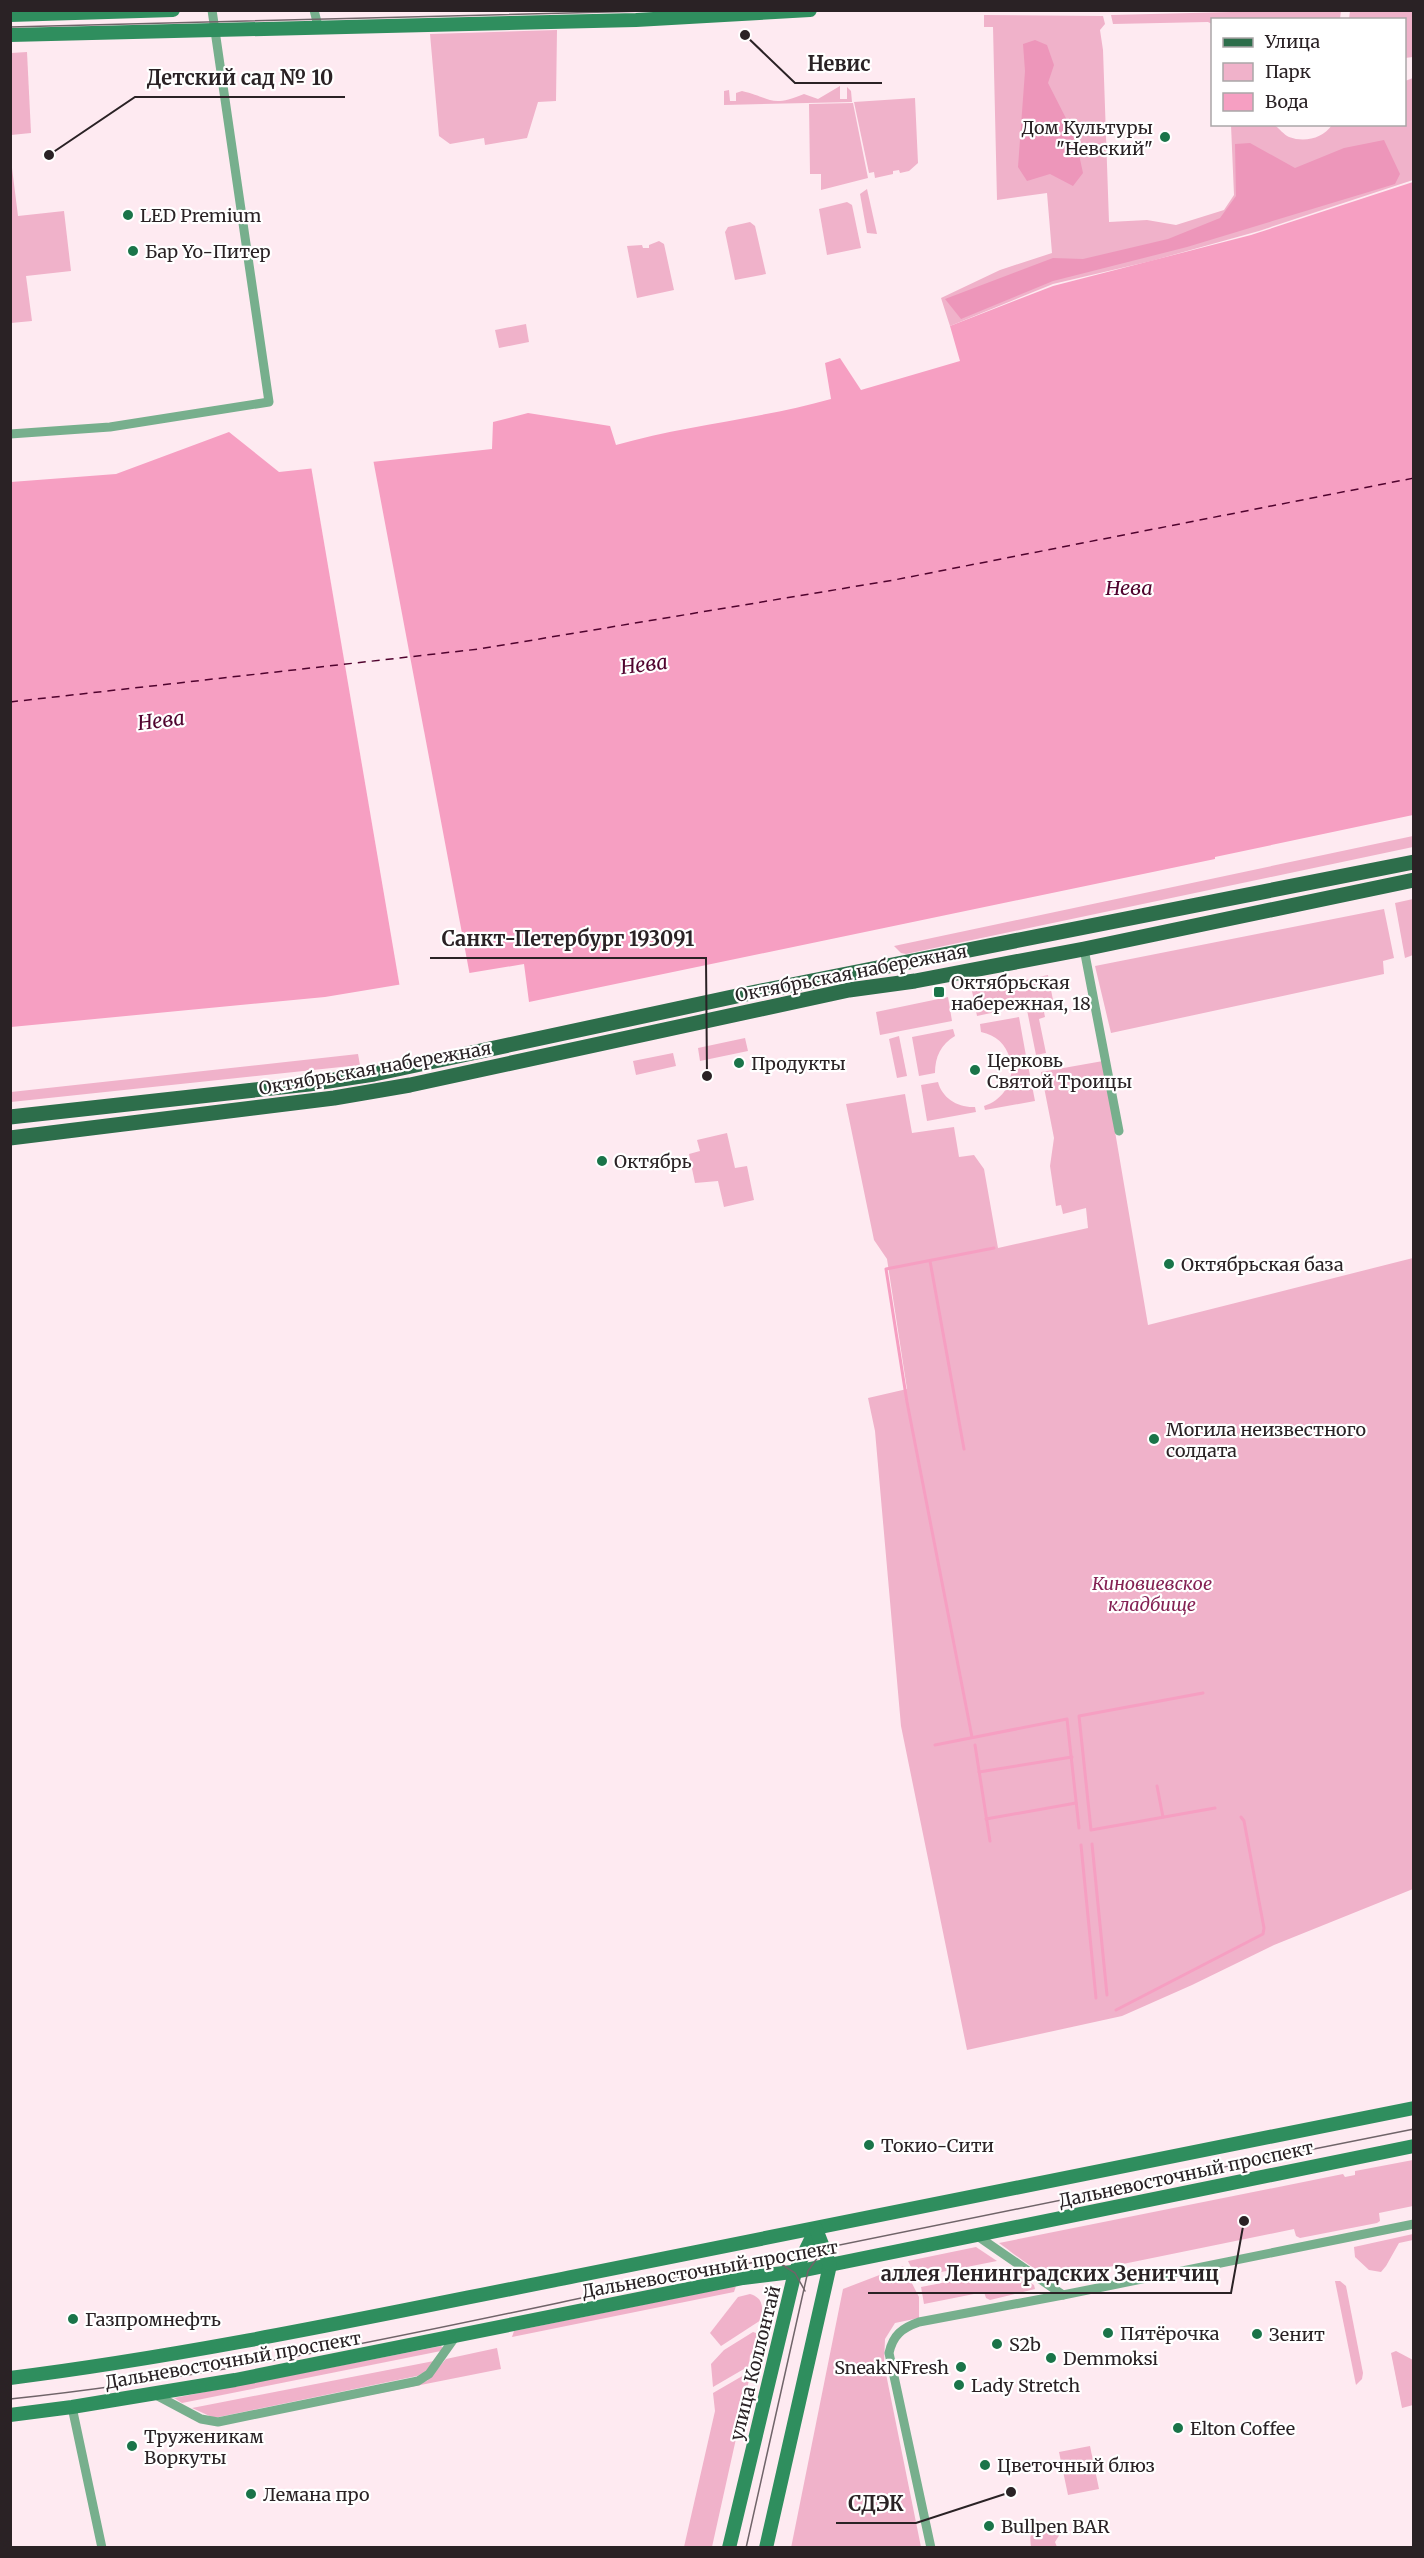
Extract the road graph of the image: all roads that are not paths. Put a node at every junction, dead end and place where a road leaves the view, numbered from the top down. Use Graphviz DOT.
graph roads {
  1 [pos="173,10"];
  2 [pos="212,10"];
  3 [pos="314,10"];
  4 [pos="810,10"];
  5 [pos="10,15"];
  6 [pos="318,26"];
  7 [pos="213,30"];
  8 [pos="10,34"];
  9 [pos="10,434"];
  10 [pos="1413,862"];
  11 [pos="1413,879"];
  12 [pos="1084,949"];
  13 [pos="10,1117"];
  14 [pos="1119,1131"];
  15 [pos="10,1138"];
  16 [pos="1413,2108"];
  17 [pos="1413,2146"];
  18 [pos="1413,2224"];
  19 [pos="816,2229"];
  20 [pos="976,2235"];
  21 [pos="830,2265"];
  22 [pos="795,2272"];
  23 [pos="1063,2295"];
  24 [pos="456,2336"];
  25 [pos="10,2378"];
  26 [pos="154,2394"];
  27 [pos="72,2407"];
  28 [pos="10,2415"];
  29 [pos="102,2547"];
  30 [pos="729,2547"];
  31 [pos="766,2547"];
  32 [pos="931,2547"];
  1 -- 5 [label="main road"];
  2 -- 7 [label="street"];
  3 -- 6 [label="street"];
  4 -- 6 [label="main road"];
  6 -- 7 [label="main road"];
  7 -- 8 [label="main road"];
  7 -- 9 [label="street"];
  10 -- 13 [label="main road, Октябрьская набережная"];
  11 -- 12 [label="main road, Октябрьская набережная"];
  12 -- 14 [label="street"];
  12 -- 15 [label="main road, Октябрьская набережная"];
  16 -- 19 [label="main road, Дальневосточный проспект"];
  17 -- 20 [label="main road, Дальневосточный проспект"];
  18 -- 23 [label="street"];
  19 -- 21 [label="main road"];
  19 -- 22 [label="main road, улица Коллонтай"];
  19 -- 25 [label="main road, Дальневосточный проспект"];
  20 -- 21 [label="main road, Дальневосточный проспект"];
  20 -- 23 [label="street"];
  21 -- 22 [label="main road, Дальневосточный проспект"];
  21 -- 31 [label="main road"];
  22 -- 24 [label="main road, Дальневосточный проспект"];
  22 -- 30 [label="main road, улица Коллонтай"];
  23 -- 32 [label="street"];
  24 -- 26 [label="main road, Дальневосточный проспект"];
  24 -- 26 [label="street"];
  26 -- 27 [label="main road, Дальневосточный проспект"];
  27 -- 28 [label="main road, Дальневосточный проспект"];
  27 -- 29 [label="street"];
}
